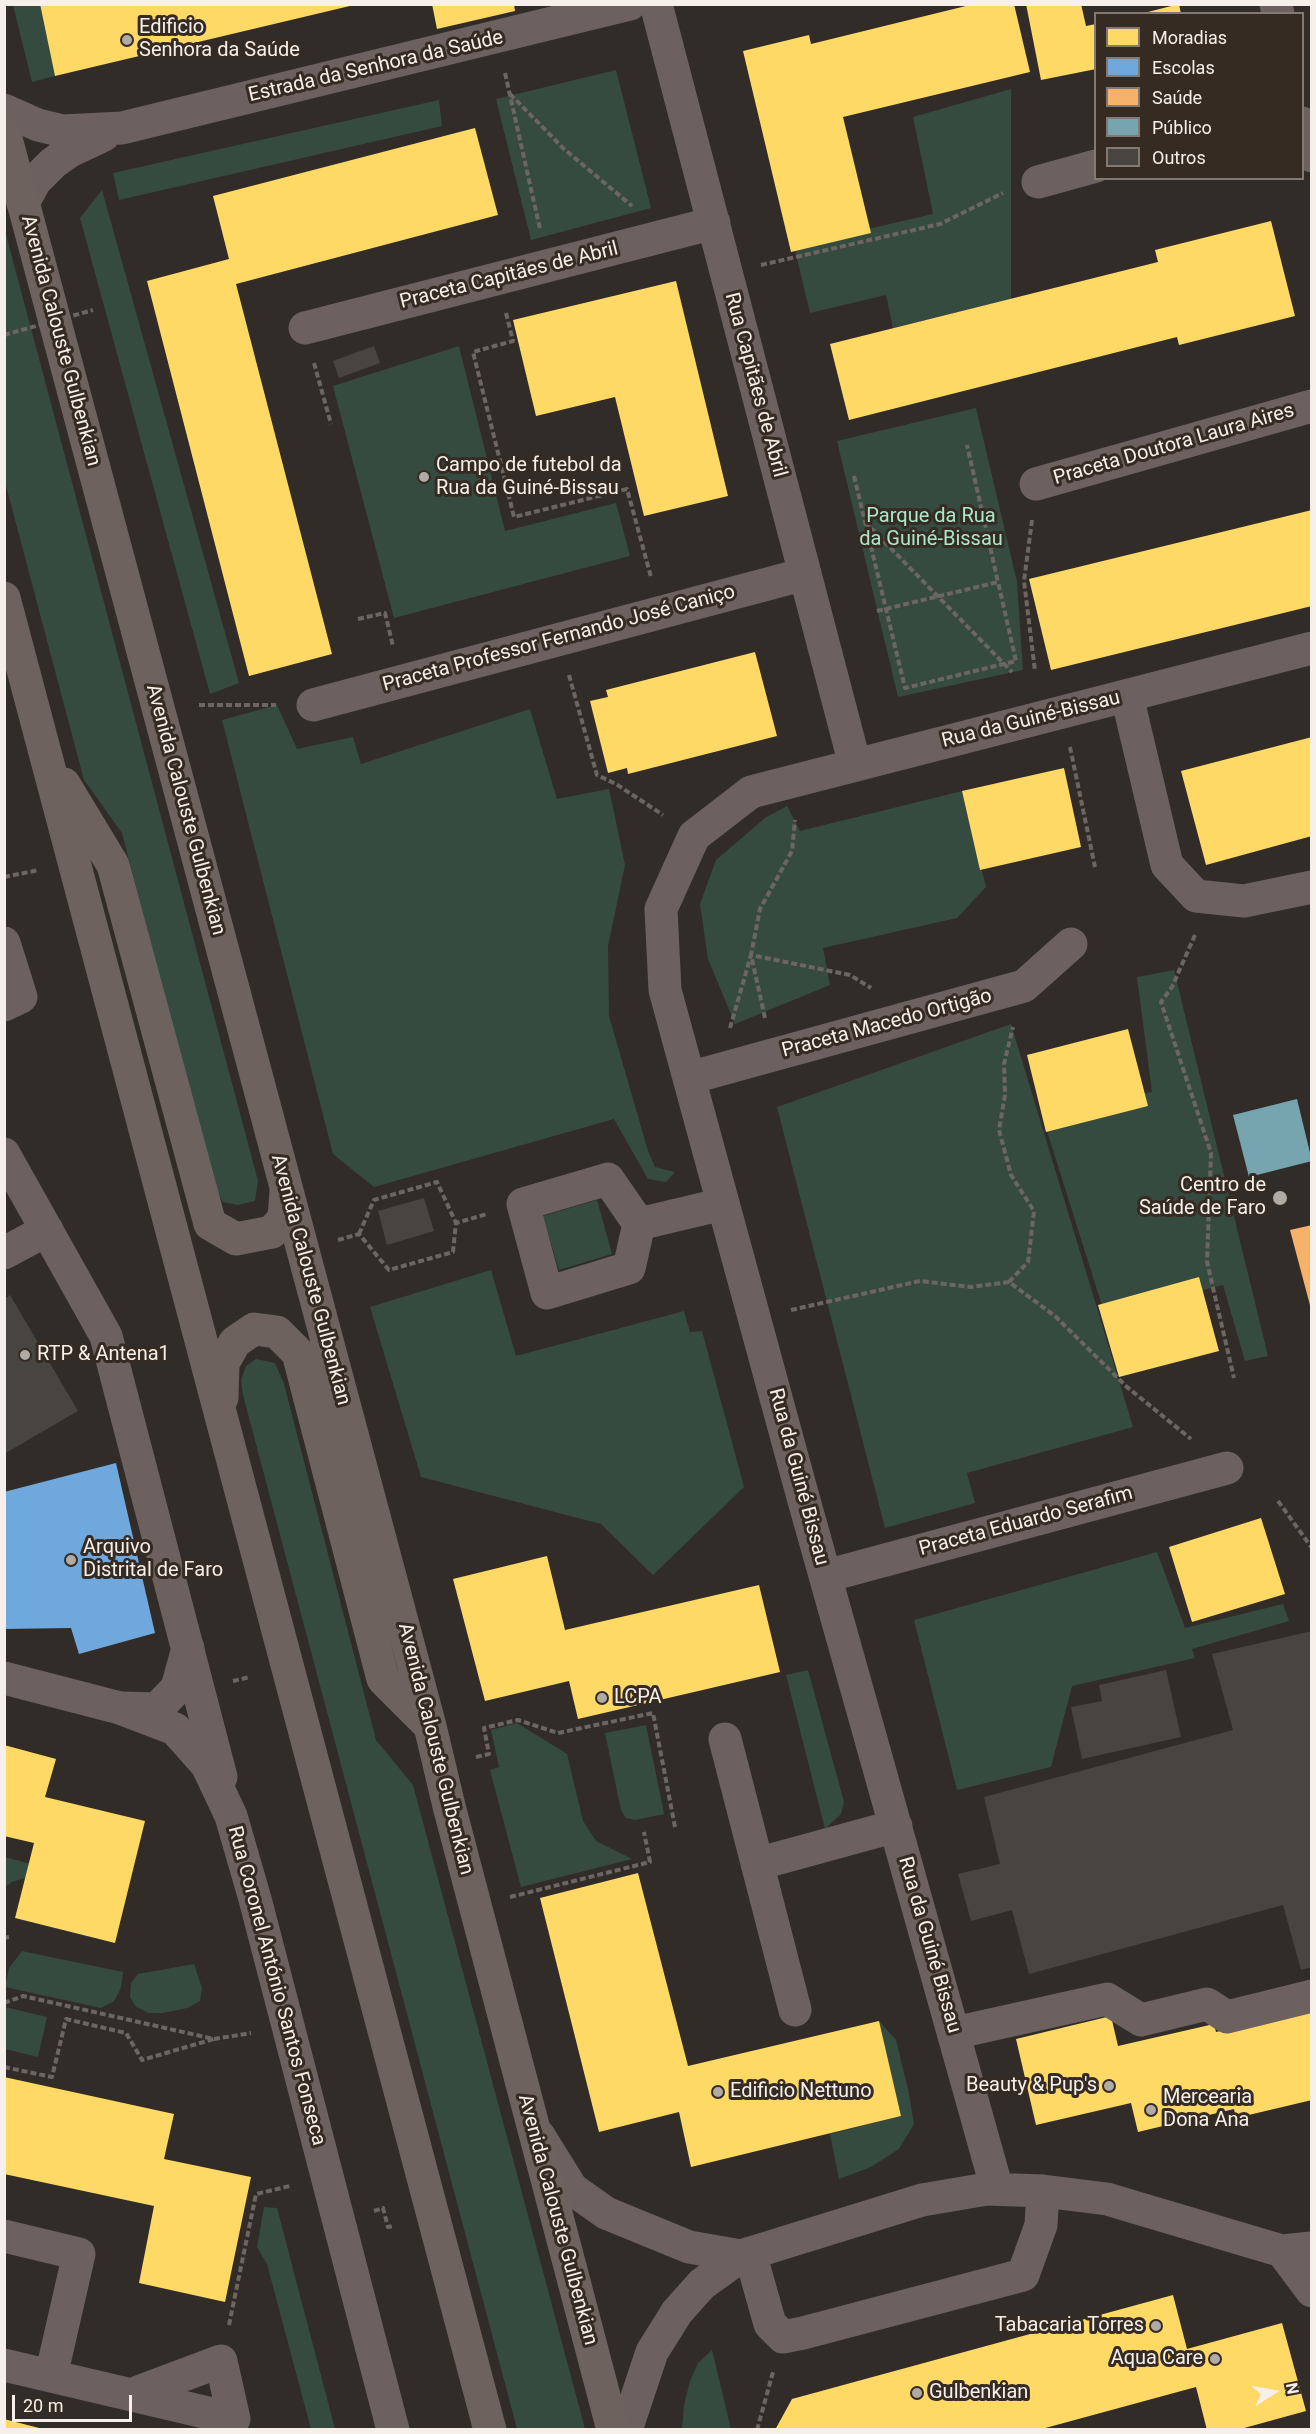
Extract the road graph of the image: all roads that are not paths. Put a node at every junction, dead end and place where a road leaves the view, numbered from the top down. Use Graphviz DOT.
graph roads {
  1 [pos="630,4"];
  2 [pos="657,4"];
  3 [pos="4,110"];
  4 [pos="122,128"];
  5 [pos="1304,130"];
  6 [pos="4,131"];
  7 [pos="1311,156"];
  8 [pos="1094,166"];
  9 [pos="1038,182"];
  10 [pos="23,203"];
  11 [pos="714,223"];
  12 [pos="305,328"];
  13 [pos="1311,406"];
  14 [pos="1036,484"];
  15 [pos="805,574"];
  16 [pos="4,598"];
  17 [pos="1311,648"];
  18 [pos="1126,696"];
  19 [pos="313,705"];
  20 [pos="45,752"];
  21 [pos="855,765"];
  22 [pos="751,792"];
  23 [pos="1311,887"];
  24 [pos="4,943"];
  25 [pos="1071,944"];
  26 [pos="4,1005"];
  27 [pos="704,1074"];
  28 [pos="4,1154"];
  29 [pos="286,1189"];
  30 [pos="723,1204"];
  31 [pos="639,1224"];
  32 [pos="47,1230"];
  33 [pos="4,1253"];
  34 [pos="222,1417"];
  35 [pos="1227,1468"];
  36 [pos="826,1576"];
  37 [pos="188,1648"];
  38 [pos="4,1678"];
  39 [pos="120,1708"];
  40 [pos="430,1726"];
  41 [pos="725,1739"];
  42 [pos="231,1816"];
  43 [pos="896,1826"];
  44 [pos="757,1864"];
  45 [pos="1311,1996"];
  46 [pos="795,2010"];
  47 [pos="954,2033"];
  48 [pos="531,2124"];
  49 [pos="997,2189"];
  50 [pos="1043,2191"];
  51 [pos="4,2236"];
  52 [pos="1297,2249"];
  53 [pos="746,2254"];
  54 [pos="1311,2291"];
  55 [pos="4,2365"];
  56 [pos="51,2376"];
  57 [pos="133,2394"];
  58 [pos="393,2430"];
  59 [pos="490,2430"];
  60 [pos="613,2430"];
  61 [pos="626,2430"];
  1 -- 4 [label="street, Estrada da Senhora da Saúde"];
  2 -- 11 [label="street, Rua Capitães de Abril"];
  3 -- 4 [label="street"];
  4 -- 10 [label="street"];
  5 -- 7 [label="street"];
  6 -- 10 [label="main road, Avenida Calouste Gulbenkian"];
  8 -- 9 [label="street"];
  10 -- 29 [label="main road, Avenida Calouste Gulbenkian"];
  11 -- 12 [label="street, Praceta Capitães de Abril"];
  11 -- 15 [label="street, Rua Capitães de Abril"];
  13 -- 14 [label="street, Praceta Doutora Laura Aires"];
  15 -- 19 [label="street, Praceta Professor Fernando José Caniço"];
  15 -- 21 [label="street, Rua Capitães de Abril"];
  16 -- 20 [label="main road"];
  17 -- 18 [label="street, Rua da Guiné-Bissau"];
  18 -- 21 [label="street, Rua da Guiné-Bissau"];
  18 -- 23 [label="street"];
  20 -- 29 [label="main road"];
  20 -- 34 [label="main road"];
  21 -- 22 [label="street, Rua da Guiné-Bissau"];
  22 -- 27 [label="street, Rua da Guiné Bissau"];
  24 -- 26 [label="street"];
  25 -- 27 [label="street, Praceta Macedo Ortigão"];
  27 -- 30 [label="street, Rua da Guiné Bissau"];
  28 -- 32 [label="street"];
  29 -- 40 [label="main road, Avenida Calouste Gulbenkian"];
  30 -- 31 [label="street"];
  30 -- 36 [label="street, Rua da Guiné Bissau"];
  31 -- 31 [label="street"];
  32 -- 33 [label="street"];
  32 -- 37 [label="street"];
  34 -- 40 [label="main road"];
  34 -- 59 [label="main road"];
  35 -- 36 [label="street, Praceta Eduardo Serafim"];
  36 -- 43 [label="street, Rua da Guiné Bissau"];
  37 -- 39 [label="street"];
  37 -- 42 [label="street"];
  38 -- 39 [label="street, Rua Coronel António Santos Fonseca"];
  39 -- 42 [label="street, Rua Coronel António Santos Fonseca"];
  40 -- 48 [label="main road, Avenida Calouste Gulbenkian"];
  41 -- 44 [label="street"];
  42 -- 58 [label="street, Rua Coronel António Santos Fonseca"];
  43 -- 44 [label="street"];
  43 -- 47 [label="street, Rua da Guiné Bissau"];
  44 -- 46 [label="street"];
  45 -- 47 [label="street"];
  47 -- 49 [label="street, Rua da Guiné Bissau"];
  48 -- 53 [label="street"];
  48 -- 60 [label="main road, Avenida Calouste Gulbenkian"];
  49 -- 50 [label="street"];
  49 -- 53 [label="street"];
  50 -- 52 [label="street"];
  50 -- 53 [label="street"];
  51 -- 56 [label="street"];
  52 -- 54 [label="street"];
  53 -- 61 [label="street"];
  55 -- 56 [label="street"];
  56 -- 57 [label="street"];
  57 -- 57 [label="street"];
}
